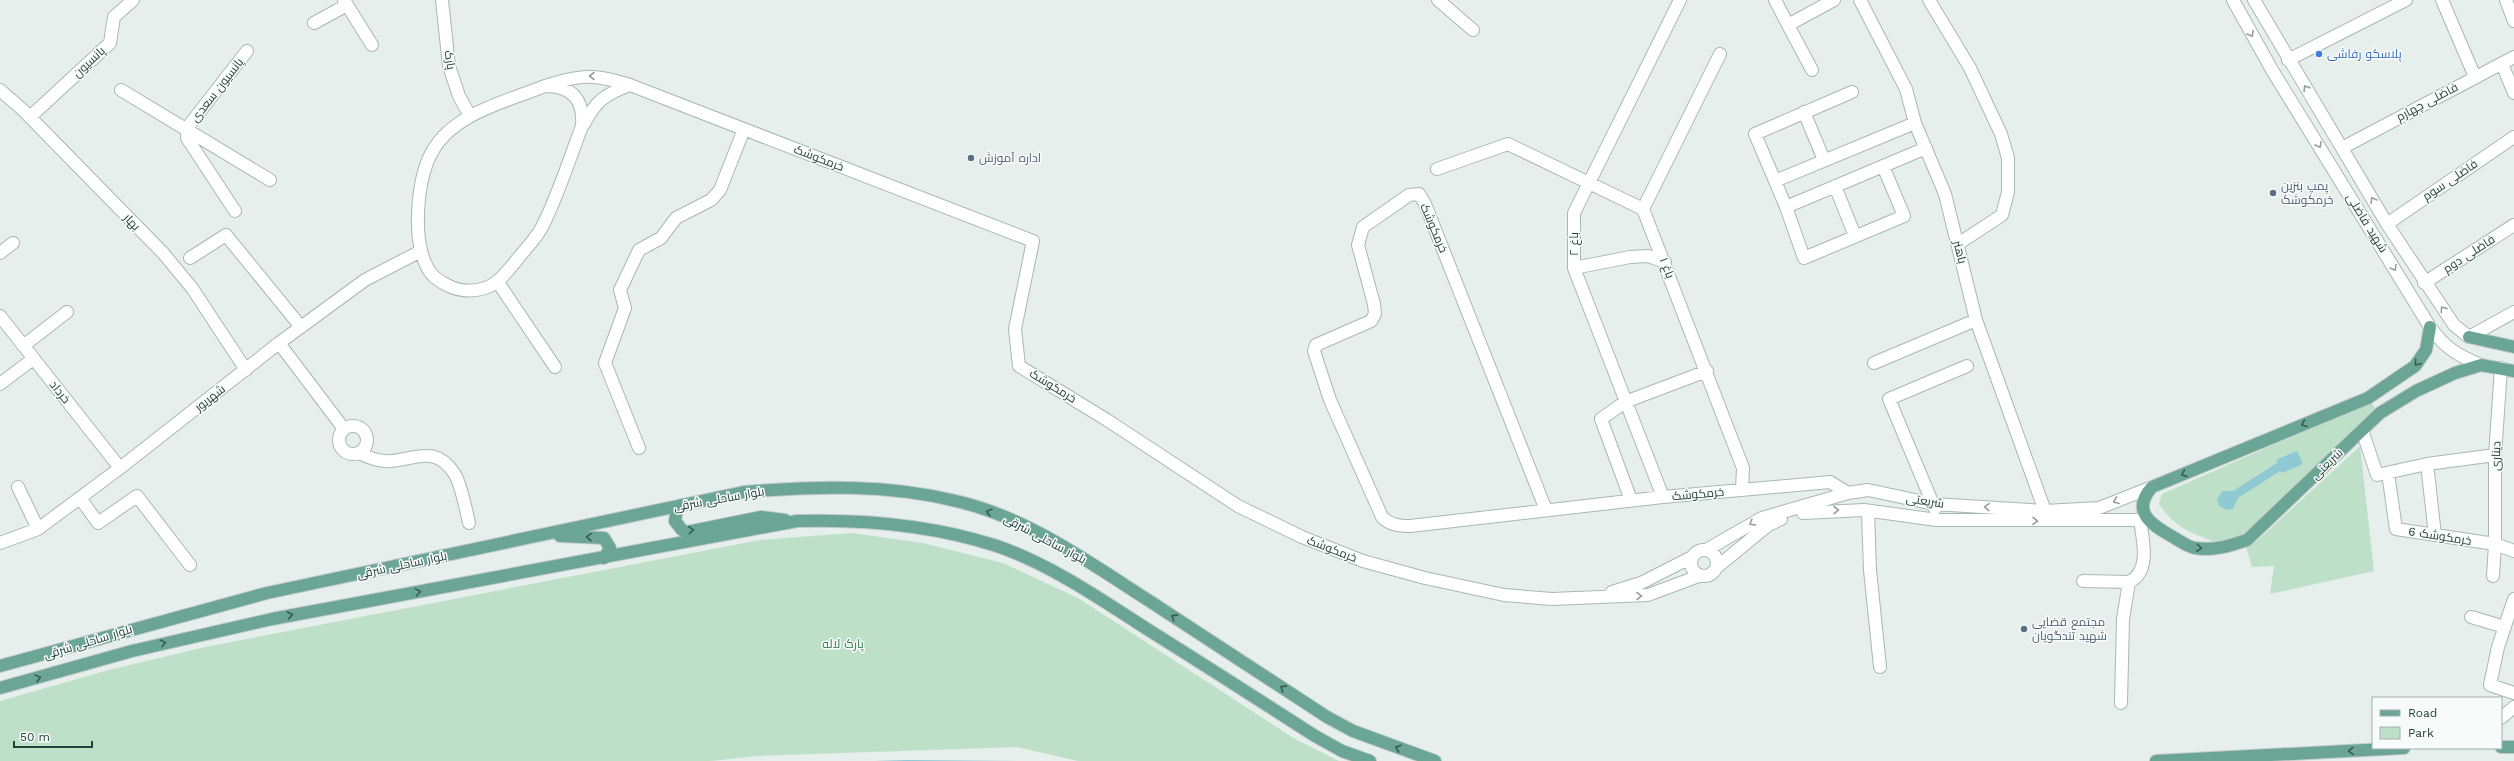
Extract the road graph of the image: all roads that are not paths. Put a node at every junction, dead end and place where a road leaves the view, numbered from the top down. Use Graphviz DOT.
graph roads {
  1 [pos="132,0"];
  2 [pos="442,0"];
  3 [pos="1438,0"];
  4 [pos="1680,0"];
  5 [pos="1775,0"];
  6 [pos="1834,0"];
  7 [pos="1860,0"];
  8 [pos="1929,0"];
  9 [pos="2233,0"];
  10 [pos="2254,0"];
  11 [pos="2406,0"];
  12 [pos="2442,0"];
  13 [pos="2506,0"];
  14 [pos="345,2"];
  15 [pos="2514,22"];
  16 [pos="314,23"];
  17 [pos="1788,25"];
  18 [pos="1472,30"];
  19 [pos="372,45"];
  20 [pos="248,51"];
  21 [pos="1720,54"];
  22 [pos="2514,57"];
  23 [pos="2288,60"];
  24 [pos="2502,64"];
  25 [pos="1812,70"];
  26 [pos="2475,76"];
  27 [pos="630,85"];
  28 [pos="545,86"];
  29 [pos="0,90"];
  30 [pos="121,90"];
  31 [pos="1852,92"];
  32 [pos="2514,93"];
  33 [pos="1804,112"];
  34 [pos="470,116"];
  35 [pos="30,117"];
  36 [pos="1915,123"];
  37 [pos="582,126"];
  38 [pos="187,128"];
  39 [pos="744,129"];
  40 [pos="2514,137"];
  41 [pos="1926,148"];
  42 [pos="2342,148"];
  43 [pos="1824,160"];
  44 [pos="1883,166"];
  45 [pos="1437,169"];
  46 [pos="270,180"];
  47 [pos="1775,181"];
  48 [pos="1588,182"];
  49 [pos="1835,186"];
  50 [pos="1786,207"];
  51 [pos="1643,209"];
  52 [pos="236,211"];
  53 [pos="2387,224"];
  54 [pos="2514,225"];
  55 [pos="1854,236"];
  56 [pos="13,243"];
  57 [pos="1958,244"];
  58 [pos="421,252"];
  59 [pos="0,253"];
  60 [pos="190,258"];
  61 [pos="1665,262"];
  62 [pos="1574,268"];
  63 [pos="497,281"];
  64 [pos="2424,283"];
  65 [pos="67,312"];
  66 [pos="2514,312"];
  67 [pos="0,316"];
  68 [pos="1976,320"];
  69 [pos="2499,322"];
  70 [pos="301,327"];
  71 [pos="2430,327"];
  72 [pos="2469,337"];
  73 [pos="279,343"];
  74 [pos="23,346"];
  75 [pos="2510,347"];
  76 [pos="33,359"];
  77 [pos="1874,364"];
  78 [pos="2481,365"];
  79 [pos="555,366"];
  80 [pos="1967,366"];
  81 [pos="2500,368"];
  82 [pos="246,370"];
  83 [pos="1707,371"];
  84 [pos="2514,371"];
  85 [pos="0,384"];
  86 [pos="1625,402"];
  87 [pos="344,429"];
  88 [pos="2362,430"];
  89 [pos="639,448"];
  90 [pos="359,453"];
  91 [pos="2495,456"];
  92 [pos="2427,464"];
  93 [pos="120,468"];
  94 [pos="2388,473"];
  95 [pos="18,487"];
  96 [pos="2152,487"];
  97 [pos="1742,490"];
  98 [pos="1864,492"];
  99 [pos="1848,493"];
  100 [pos="1878,493"];
  101 [pos="1663,497"];
  102 [pos="80,498"];
  103 [pos="1631,500"];
  104 [pos="1934,504"];
  105 [pos="681,505"];
  106 [pos="1812,508"];
  107 [pos="1546,510"];
  108 [pos="1868,511"];
  109 [pos="2045,511"];
  110 [pos="1937,520"];
  111 [pos="2144,520"];
  112 [pos="797,521"];
  113 [pos="470,523"];
  114 [pos="38,529"];
  115 [pos="2435,535"];
  116 [pos="537,536"];
  117 [pos="0,542"];
  118 [pos="2495,544"];
  119 [pos="1706,550"];
  120 [pos="2514,551"];
  121 [pos="1692,557"];
  122 [pos="604,558"];
  123 [pos="190,565"];
  124 [pos="1717,567"];
  125 [pos="1699,576"];
  126 [pos="2493,576"];
  127 [pos="2083,581"];
  128 [pos="2129,582"];
  129 [pos="1600,597"];
  130 [pos="2514,599"];
  131 [pos="2471,618"];
  132 [pos="2505,627"];
  133 [pos="0,666"];
  134 [pos="1880,667"];
  135 [pos="0,688"];
  136 [pos="2514,693"];
  137 [pos="2121,702"];
  138 [pos="2514,707"];
  139 [pos="2502,717"];
  140 [pos="2502,747"];
  141 [pos="2514,747"];
  142 [pos="2385,749"];
  143 [pos="1370,761"];
  144 [pos="1435,761"];
  145 [pos="2156,761"];
  1 -- 35 [label="street, پانسیون"];
  2 -- 34 [label="street, پارک"];
  3 -- 18 [label="street"];
  4 -- 48 [label="street, باغ ۲"];
  5 -- 17 [label="street"];
  6 -- 17 [label="street"];
  7 -- 36 [label="street, باهنر"];
  8 -- 57 [label="street"];
  9 -- 71 [label="street, شهید فاضلی, one-way"];
  10 -- 23 [label="street, شهید فاضلی"];
  11 -- 23 [label="street"];
  12 -- 26 [label="street"];
  13 -- 15 [label="street"];
  14 -- 16 [label="street"];
  14 -- 19 [label="street"];
  17 -- 25 [label="street"];
  20 -- 38 [label="street, پانسیون سعدی"];
  21 -- 51 [label="street"];
  22 -- 24 [label="street, فاضلی چهارم"];
  42 -- 23 [label="street, شهید فاضلی, one-way"];
  24 -- 26 [label="street, فاضلی چهارم"];
  24 -- 32 [label="street"];
  26 -- 42 [label="street, فاضلی چهارم"];
  27 -- 28 [label="street, خرمکوشک, one-way"];
  27 -- 37 [label="street"];
  27 -- 39 [label="street, خرمکوشک"];
  28 -- 34 [label="street, خرمکوشک"];
  28 -- 37 [label="street"];
  29 -- 35 [label="street, بهار"];
  30 -- 38 [label="street"];
  31 -- 33 [label="street"];
  33 -- 43 [label="street"];
  33 -- 47 [label="street"];
  34 -- 58 [label="street, خرمکوشک"];
  35 -- 82 [label="street, بهار"];
  36 -- 41 [label="street, باهنر"];
  36 -- 43 [label="street"];
  37 -- 63 [label="street"];
  38 -- 46 [label="street"];
  38 -- 52 [label="street, پانسیون سعدی"];
  39 -- 89 [label="street"];
  39 -- 129 [label="street, خرمکوشک"];
  40 -- 53 [label="street, فاضلی سوم"];
  41 -- 44 [label="street"];
  41 -- 57 [label="street, باهنر"];
  53 -- 42 [label="street, شهید فاضلی, one-way"];
  43 -- 47 [label="street"];
  44 -- 49 [label="street"];
  44 -- 55 [label="street"];
  45 -- 48 [label="street"];
  47 -- 50 [label="street"];
  48 -- 51 [label="street"];
  48 -- 62 [label="street, باغ ۲"];
  49 -- 50 [label="street"];
  49 -- 55 [label="street"];
  50 -- 55 [label="street"];
  51 -- 61 [label="street, باغ ۱"];
  53 -- 64 [label="street, شهید فاضلی"];
  54 -- 64 [label="street, فاضلی دوم"];
  56 -- 59 [label="street"];
  57 -- 68 [label="street, باهنر"];
  58 -- 63 [label="street, خرمکوشک"];
  58 -- 70 [label="street, شهریور"];
  60 -- 70 [label="street"];
  61 -- 62 [label="street"];
  61 -- 83 [label="street, باغ ۱"];
  62 -- 86 [label="street, باغ ۲"];
  63 -- 79 [label="street"];
  72 -- 64 [label="street, شهید فاضلی, one-way"];
  65 -- 74 [label="street"];
  66 -- 69 [label="street"];
  67 -- 74 [label="street, خرداد"];
  68 -- 77 [label="street"];
  68 -- 109 [label="street, باهنر"];
  69 -- 72 [label="street"];
  69 -- 75 [label="street"];
  70 -- 73 [label="street, شهریور"];
  71 -- 78 [label="street, شهید فاضلی"];
  71 -- 96 [label="main road, شریعتی, one-way"];
  72 -- 75 [label="main road"];
  73 -- 82 [label="street, شهریور"];
  73 -- 87 [label="street"];
  74 -- 76 [label="street, خرداد"];
  76 -- 85 [label="street"];
  76 -- 93 [label="street, خرداد"];
  78 -- 81 [label="main road, شریعتی"];
  78 -- 88 [label="main road, شریعتی"];
  80 -- 104 [label="street"];
  81 -- 84 [label="main road, شریعتی"];
  81 -- 91 [label="street, دیناری"];
  82 -- 93 [label="street, شهریور"];
  83 -- 86 [label="street"];
  83 -- 97 [label="street, باغ ۱"];
  86 -- 101 [label="street, باغ ۲"];
  86 -- 103 [label="street"];
  87 -- 90 [label="street"];
  87 -- 90 [label="street"];
  88 -- 94 [label="street"];
  111 -- 88 [label="main road, شریعتی, one-way"];
  90 -- 113 [label="street"];
  91 -- 92 [label="street"];
  91 -- 118 [label="street, دیناری"];
  92 -- 94 [label="street"];
  92 -- 115 [label="street"];
  93 -- 102 [label="street, شهریور"];
  94 -- 115 [label="street, خرمکوشک 6"];
  95 -- 114 [label="street"];
  96 -- 109 [label="street, شریعتی, one-way"];
  96 -- 111 [label="main road"];
  97 -- 99 [label="street, خرمکوشک"];
  97 -- 101 [label="street, خرمکوشک"];
  98 -- 99 [label="street, شریعتی"];
  98 -- 100 [label="street, شریعتی"];
  98 -- 108 [label="street"];
  99 -- 106 [label="street, شریعتی"];
  100 -- 104 [label="street, شریعتی"];
  100 -- 108 [label="street"];
  101 -- 103 [label="street, خرمکوشک"];
  102 -- 114 [label="street, شهریور"];
  102 -- 123 [label="street"];
  103 -- 107 [label="street, خرمکوشک"];
  109 -- 104 [label="street, شریعتی, one-way"];
  104 -- 110 [label="street"];
  105 -- 112 [label="main road, one-way"];
  105 -- 116 [label="main road, بلوار ساحلی شرقی"];
  144 -- 105 [label="main road, بلوار ساحلی شرقی, one-way"];
  106 -- 108 [label="street, شریعتی, one-way"];
  106 -- 119 [label="street, شریعتی, one-way"];
  106 -- 124 [label="street, شریعتی"];
  107 -- 107 [label="street, خرمکوشک"];
  108 -- 110 [label="street, شریعتی"];
  108 -- 134 [label="street"];
  110 -- 111 [label="street, شریعتی, one-way"];
  111 -- 128 [label="street"];
  112 -- 122 [label="main road, بلوار ساحلی شرقی"];
  112 -- 143 [label="main road, بلوار ساحلی شرقی"];
  114 -- 117 [label="street, شهریور"];
  115 -- 118 [label="street, خرمکوشک 6"];
  122 -- 116 [label="main road, one-way"];
  116 -- 133 [label="main road, بلوار ساحلی شرقی"];
  118 -- 120 [label="street, خرمکوشک 6"];
  118 -- 126 [label="street, دیناری"];
  119 -- 121 [label="street"];
  119 -- 124 [label="street"];
  121 -- 125 [label="street"];
  121 -- 129 [label="street"];
  135 -- 122 [label="main road, بلوار ساحلی شرقی, one-way"];
  124 -- 125 [label="street"];
  129 -- 125 [label="street, one-way"];
  127 -- 128 [label="street"];
  128 -- 137 [label="street"];
  130 -- 132 [label="street"];
  131 -- 132 [label="street"];
  132 -- 136 [label="street"];
  138 -- 139 [label="street"];
  140 -- 141 [label="main road"];
  142 -- 145 [label="main road, one-way"];
}
